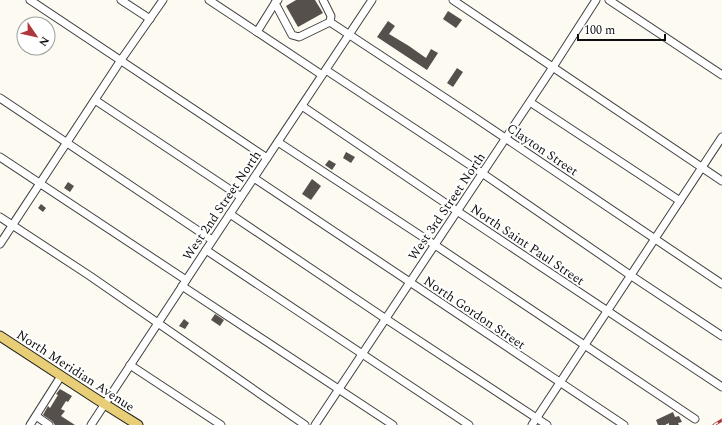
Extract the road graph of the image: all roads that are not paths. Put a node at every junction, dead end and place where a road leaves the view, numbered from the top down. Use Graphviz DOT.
graph roads {
  1 [pos="30,0"];
  2 [pos="121,0"];
  3 [pos="163,0"];
  4 [pos="209,0"];
  5 [pos="323,0"];
  6 [pos="372,0"];
  7 [pos="453,0"];
  8 [pos="596,0"];
  9 [pos="609,0"];
  10 [pos="276,2"];
  11 [pos="150,19"];
  12 [pos="330,22"];
  13 [pos="257,32"];
  14 [pos="349,34"];
  15 [pos="121,60"];
  16 [pos="553,67"];
  17 [pos="324,72"];
  18 [pos="722,75"];
  19 [pos="0,98"];
  20 [pos="95,100"];
  21 [pos="530,102"];
  22 [pos="302,106"];
  23 [pos="722,137"];
  24 [pos="506,138"];
  25 [pos="278,142"];
  26 [pos="67,143"];
  27 [pos="0,157"];
  28 [pos="267,158"];
  29 [pos="702,167"];
  30 [pos="482,174"];
  31 [pos="254,178"];
  32 [pos="722,181"];
  33 [pos="40,184"];
  34 [pos="241,197"];
  35 [pos="680,201"];
  36 [pos="457,211"];
  37 [pos="230,214"];
  38 [pos="0,217"];
  39 [pos="12,225"];
  40 [pos="655,239"];
  41 [pos="212,240"];
  42 [pos="0,244"];
  43 [pos="435,245"];
  44 [pos="206,250"];
  45 [pos="630,275"];
  46 [pos="410,282"];
  47 [pos="184,283"];
  48 [pos="722,284"];
  49 [pos="607,311"];
  50 [pos="386,319"];
  51 [pos="157,324"];
  52 [pos="0,336"];
  53 [pos="722,336"];
  54 [pos="585,345"];
  55 [pos="362,354"];
  56 [pos="130,365"];
  57 [pos="62,376"];
  58 [pos="560,382"];
  59 [pos="722,387"];
  60 [pos="339,389"];
  61 [pos="105,404"];
  62 [pos="536,418"];
  63 [pos="695,418"];
  64 [pos="37,420"];
  65 [pos="30,425"];
  66 [pos="49,425"];
  67 [pos="91,425"];
  68 [pos="138,425"];
  69 [pos="220,425"];
  70 [pos="305,425"];
  71 [pos="315,425"];
  72 [pos="393,425"];
  73 [pos="468,425"];
  74 [pos="532,425"];
  75 [pos="547,425"];
  76 [pos="624,425"];
  1 -- 15 [label="street"];
  2 -- 11 [label="street"];
  3 -- 11 [label="street"];
  4 -- 13 [label="street"];
  5 -- 12 [label="street"];
  6 -- 14 [label="street, West 2nd Street North"];
  7 -- 16 [label="street"];
  8 -- 16 [label="street, West 3rd Street North"];
  9 -- 18 [label="street"];
  10 -- 12 [label="street"];
  10 -- 13 [label="street"];
  11 -- 15 [label="street"];
  12 -- 14 [label="street, Clayton Street"];
  13 -- 17 [label="street"];
  14 -- 17 [label="street, West 2nd Street North"];
  14 -- 24 [label="street, Clayton Street"];
  15 -- 20 [label="street"];
  15 -- 28 [label="street"];
  16 -- 21 [label="street, West 3rd Street North"];
  16 -- 29 [label="street"];
  17 -- 22 [label="street, West 2nd Street North"];
  17 -- 30 [label="street"];
  19 -- 26 [label="street"];
  20 -- 26 [label="street"];
  20 -- 34 [label="street"];
  21 -- 24 [label="street, West 3rd Street North"];
  21 -- 35 [label="street"];
  22 -- 25 [label="street, West 2nd Street North"];
  22 -- 36 [label="street, North Saint Paul Street"];
  23 -- 29 [label="street"];
  24 -- 30 [label="street, West 3rd Street North"];
  24 -- 40 [label="street, Clayton Street"];
  25 -- 28 [label="street, West 2nd Street North"];
  25 -- 43 [label="street"];
  26 -- 33 [label="street"];
  26 -- 41 [label="street"];
  27 -- 33 [label="street"];
  28 -- 31 [label="street, West 2nd Street North"];
  29 -- 32 [label="street"];
  29 -- 35 [label="street"];
  30 -- 36 [label="street, West 3rd Street North"];
  30 -- 45 [label="street"];
  31 -- 34 [label="street, West 2nd Street North"];
  31 -- 46 [label="street, North Gordon Street"];
  33 -- 39 [label="street"];
  33 -- 47 [label="street"];
  34 -- 37 [label="street, West 2nd Street North"];
  35 -- 40 [label="street"];
  36 -- 43 [label="street, West 3rd Street North"];
  36 -- 49 [label="street, North Saint Paul Street"];
  37 -- 41 [label="street, West 2nd Street North"];
  37 -- 50 [label="street"];
  38 -- 39 [label="street"];
  39 -- 42 [label="street"];
  39 -- 51 [label="street"];
  40 -- 45 [label="street"];
  40 -- 48 [label="street, Clayton Street"];
  41 -- 44 [label="street, West 2nd Street North"];
  43 -- 46 [label="street, West 3rd Street North"];
  43 -- 54 [label="street"];
  44 -- 47 [label="street, West 2nd Street North"];
  44 -- 55 [label="street"];
  45 -- 49 [label="street"];
  45 -- 53 [label="street"];
  46 -- 50 [label="street, West 3rd Street North"];
  46 -- 58 [label="street, North Gordon Street"];
  47 -- 51 [label="street, West 2nd Street North"];
  47 -- 60 [label="street"];
  49 -- 54 [label="street"];
  49 -- 59 [label="street, North Saint Paul Street"];
  50 -- 55 [label="street, West 3rd Street North"];
  50 -- 62 [label="street"];
  51 -- 56 [label="street, West 2nd Street North"];
  51 -- 70 [label="street"];
  52 -- 57 [label="main road, North Meridian Avenue"];
  54 -- 58 [label="street"];
  54 -- 63 [label="street"];
  55 -- 60 [label="street, West 3rd Street North"];
  55 -- 73 [label="street"];
  56 -- 61 [label="street, West 2nd Street North"];
  56 -- 69 [label="street"];
  57 -- 61 [label="main road, North Meridian Avenue"];
  57 -- 64 [label="street"];
  58 -- 62 [label="street"];
  58 -- 76 [label="street, North Gordon Street"];
  60 -- 71 [label="street, West 3rd Street North"];
  60 -- 72 [label="street"];
  61 -- 67 [label="street, West 2nd Street North"];
  61 -- 68 [label="main road, North Meridian Avenue"];
  62 -- 74 [label="street"];
  62 -- 75 [label="street"];
  64 -- 65 [label="street"];
  64 -- 66 [label="street"];
}
